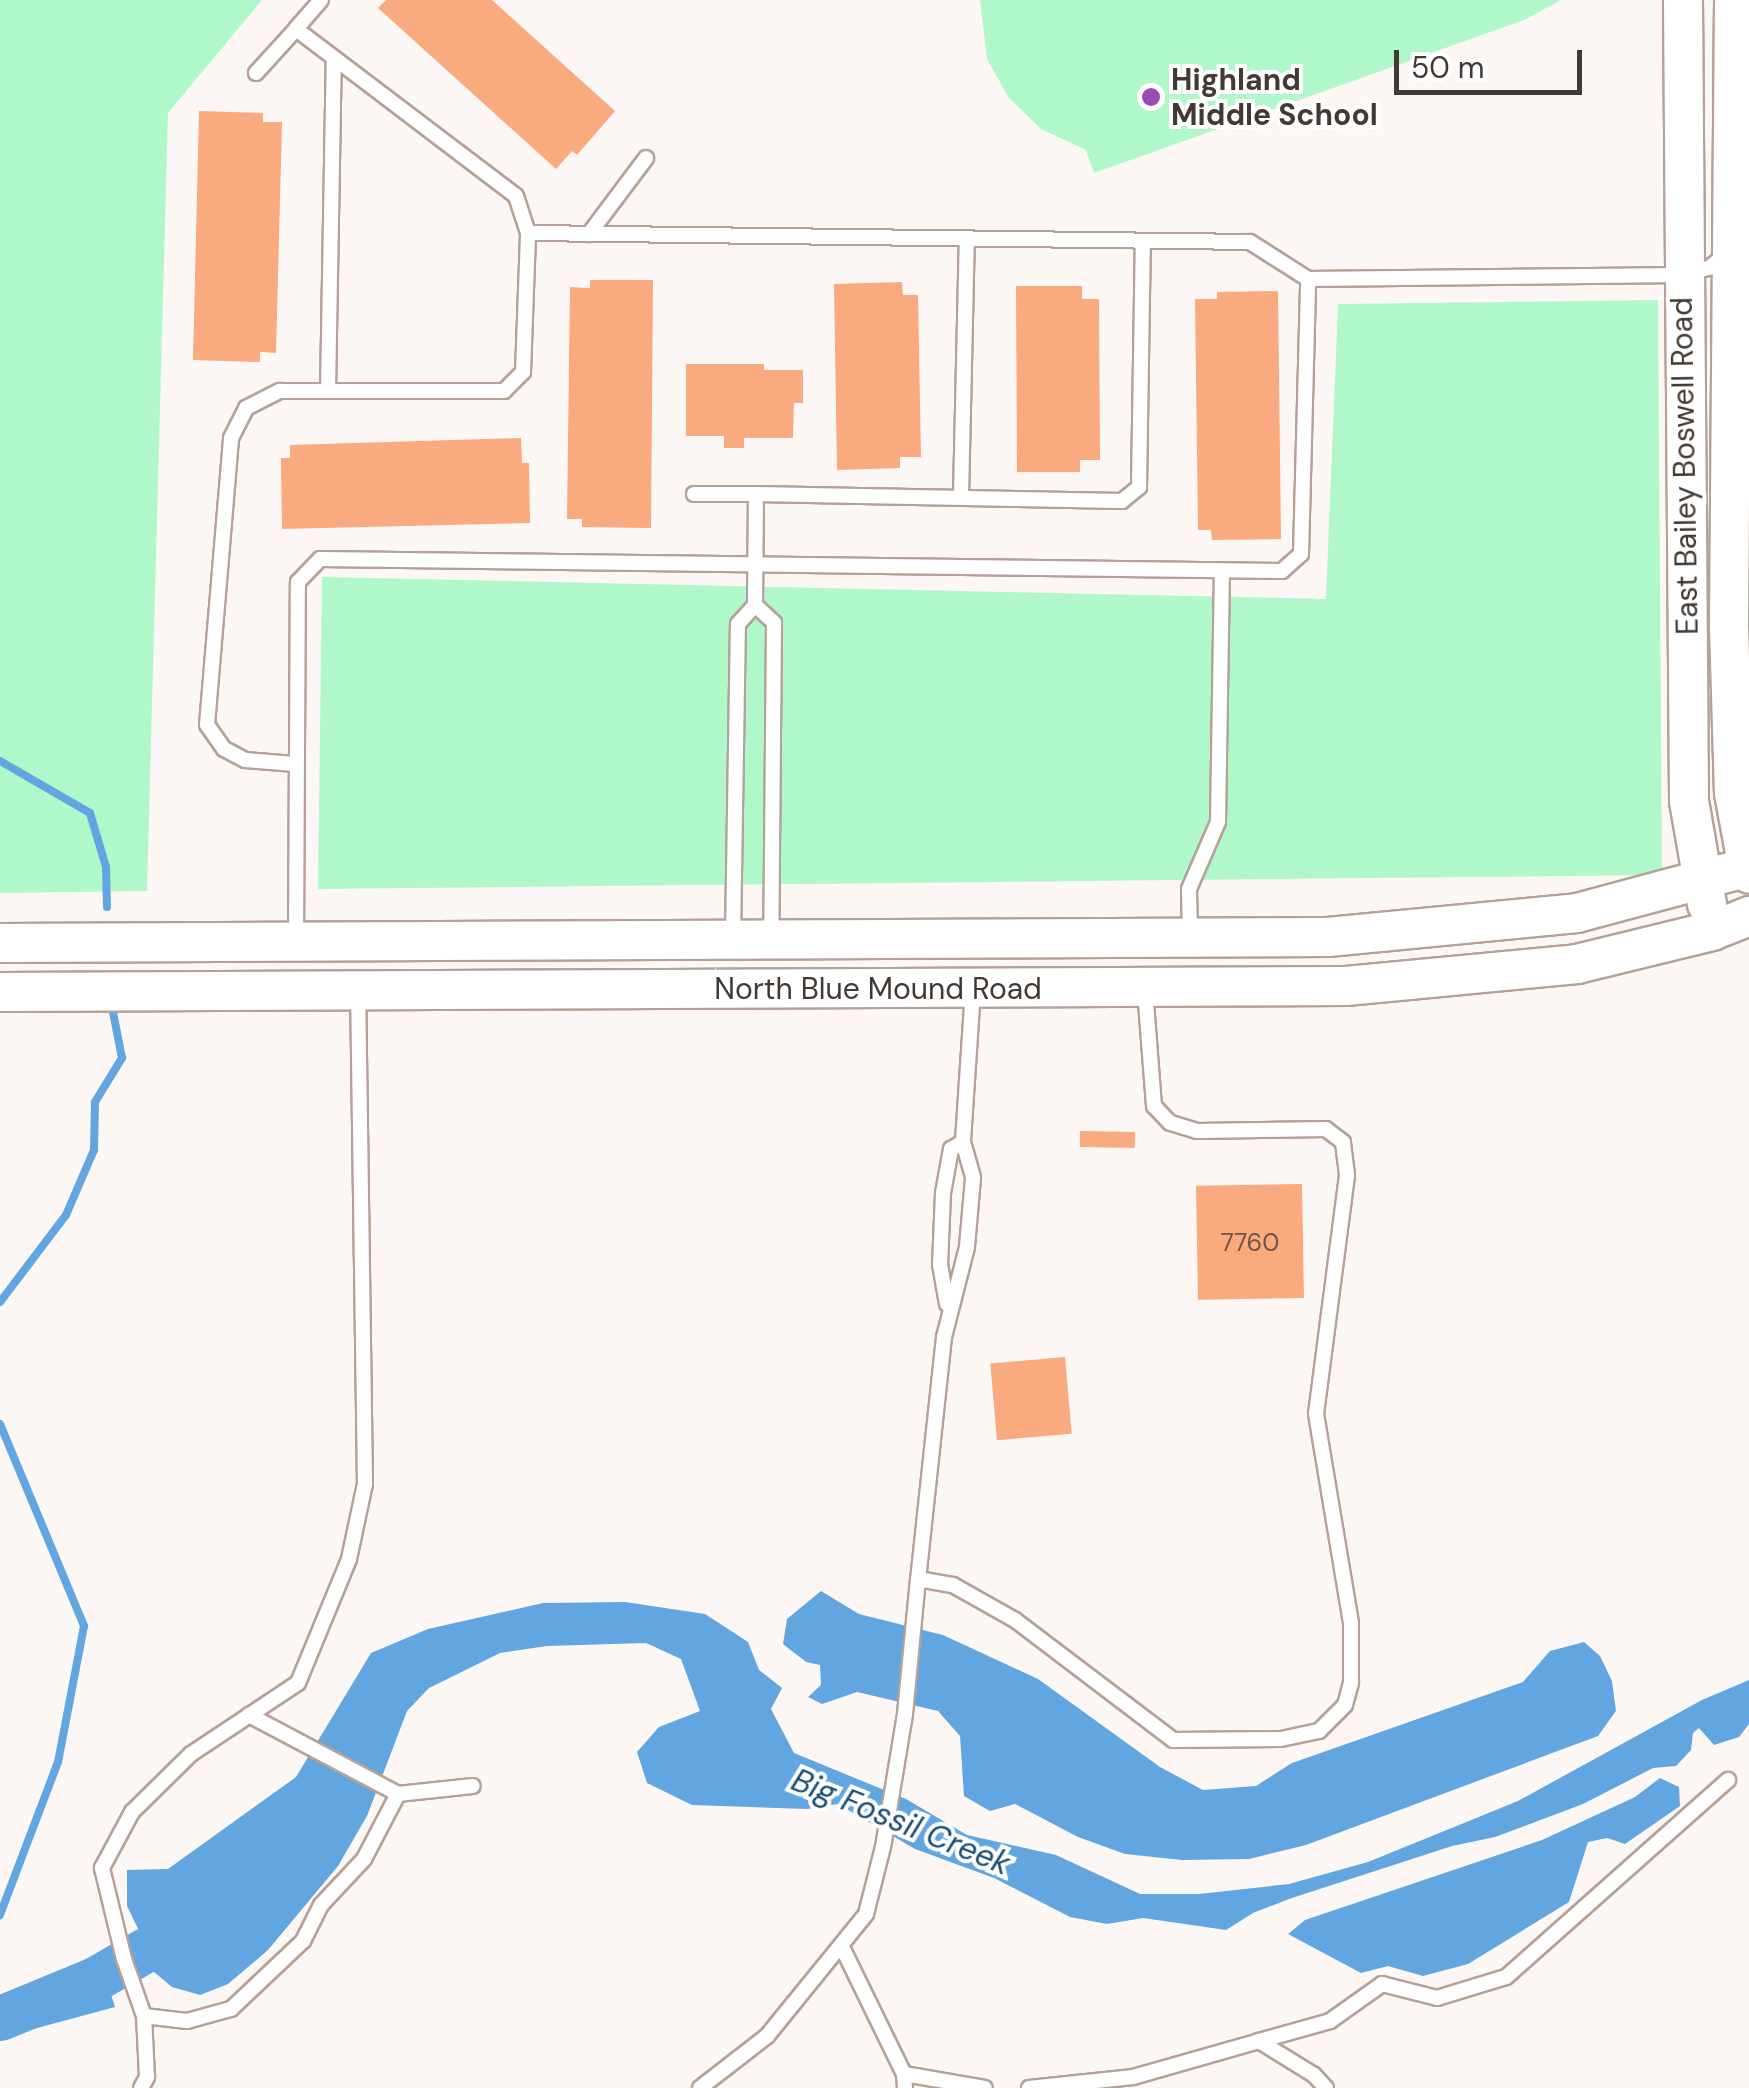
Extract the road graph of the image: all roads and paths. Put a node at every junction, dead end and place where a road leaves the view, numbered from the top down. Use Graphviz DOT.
graph roads {
  1 [pos="321,0"];
  2 [pos="1684,0"];
  3 [pos="1734,0"];
  4 [pos="296,29"];
  5 [pos="334,58"];
  6 [pos="256,73"];
  7 [pos="646,158"];
  8 [pos="528,233"];
  9 [pos="589,234"];
  10 [pos="967,239"];
  11 [pos="1143,242"];
  12 [pos="1732,248"];
  13 [pos="1682,276"];
  14 [pos="1308,279"];
  15 [pos="328,391"];
  16 [pos="694,494"];
  17 [pos="756,494"];
  18 [pos="961,496"];
  19 [pos="756,567"];
  20 [pos="1222,571"];
  21 [pos="755,605"];
  22 [pos="1728,626"];
  23 [pos="1749,715"];
  24 [pos="295,764"];
  25 [pos="1748,869"];
  26 [pos="1703,882"];
  27 [pos="1749,916"];
  28 [pos="1712,930"];
  29 [pos="733,939"];
  30 [pos="771,939"];
  31 [pos="1190,939"];
  32 [pos="296,940"];
  33 [pos="18,942"];
  34 [pos="1145,988"];
  35 [pos="973,989"];
  36 [pos="358,990"];
  37 [pos="490,990"];
  38 [pos="18,992"];
  39 [pos="963,1142"];
  40 [pos="948,1310"];
  41 [pos="918,1579"];
  42 [pos="250,1715"];
  43 [pos="1728,1780"];
  44 [pos="472,1786"];
  45 [pos="398,1794"];
  46 [pos="840,1946"];
  47 [pos="144,2016"];
  48 [pos="1259,2041"];
  49 [pos="905,2081"];
  50 [pos="141,2088"];
  51 [pos="700,2088"];
  52 [pos="985,2088"];
  53 [pos="1030,2088"];
  54 [pos="1326,2088"];
  1 -- 4 [label="lane"];
  2 -- 13 [label="main road, East Bailey Boswell Road"];
  3 -- 12 [label="main road, East Bailey Boswell Road"];
  4 -- 5 [label="lane"];
  4 -- 6 [label="lane"];
  5 -- 8 [label="lane"];
  5 -- 15 [label="lane"];
  7 -- 9 [label="lane"];
  8 -- 9 [label="lane"];
  8 -- 15 [label="lane"];
  9 -- 10 [label="lane"];
  10 -- 11 [label="lane"];
  10 -- 18 [label="lane"];
  11 -- 14 [label="lane"];
  11 -- 18 [label="lane"];
  12 -- 13 [label="lane"];
  12 -- 22 [label="main road, East Bailey Boswell Road"];
  13 -- 14 [label="lane"];
  13 -- 26 [label="main road, East Bailey Boswell Road"];
  14 -- 20 [label="lane"];
  15 -- 24 [label="lane"];
  16 -- 17 [label="lane"];
  17 -- 18 [label="lane"];
  17 -- 19 [label="lane"];
  19 -- 20 [label="lane"];
  19 -- 21 [label="lane"];
  19 -- 24 [label="lane"];
  20 -- 31 [label="lane"];
  21 -- 29 [label="lane"];
  21 -- 30 [label="lane"];
  22 -- 23 [label="main road"];
  22 -- 25 [label="main road, East Bailey Boswell Road"];
  24 -- 32 [label="lane"];
  25 -- 26 [label="main road, North Blue Mound Road"];
  26 -- 28 [label="main road, East Bailey Boswell Road"];
  26 -- 31 [label="main road, North Blue Mound Road"];
  27 -- 28 [label="main road, North Blue Mound Road"];
  28 -- 34 [label="main road, North Blue Mound Road"];
  29 -- 30 [label="main road, North Blue Mound Road"];
  29 -- 32 [label="main road, North Blue Mound Road"];
  30 -- 31 [label="main road, North Blue Mound Road"];
  30 -- 37 [label="main road"];
  32 -- 33 [label="main road, North Blue Mound Road"];
  34 -- 35 [label="main road, North Blue Mound Road"];
  34 -- 41 [label="lane"];
  35 -- 37 [label="main road, North Blue Mound Road"];
  35 -- 39 [label="lane"];
  36 -- 37 [label="main road, North Blue Mound Road"];
  36 -- 38 [label="main road, North Blue Mound Road"];
  36 -- 42 [label="lane"];
  39 -- 40 [label="lane"];
  39 -- 40 [label="lane"];
  40 -- 41 [label="lane"];
  41 -- 46 [label="lane"];
  42 -- 45 [label="lane"];
  42 -- 47 [label="lane"];
  43 -- 48 [label="lane"];
  44 -- 45 [label="lane"];
  45 -- 47 [label="lane"];
  46 -- 49 [label="lane"];
  46 -- 51 [label="lane"];
  47 -- 50 [label="lane"];
  48 -- 53 [label="lane"];
  48 -- 54 [label="lane"];
  49 -- 52 [label="lane"];
}
